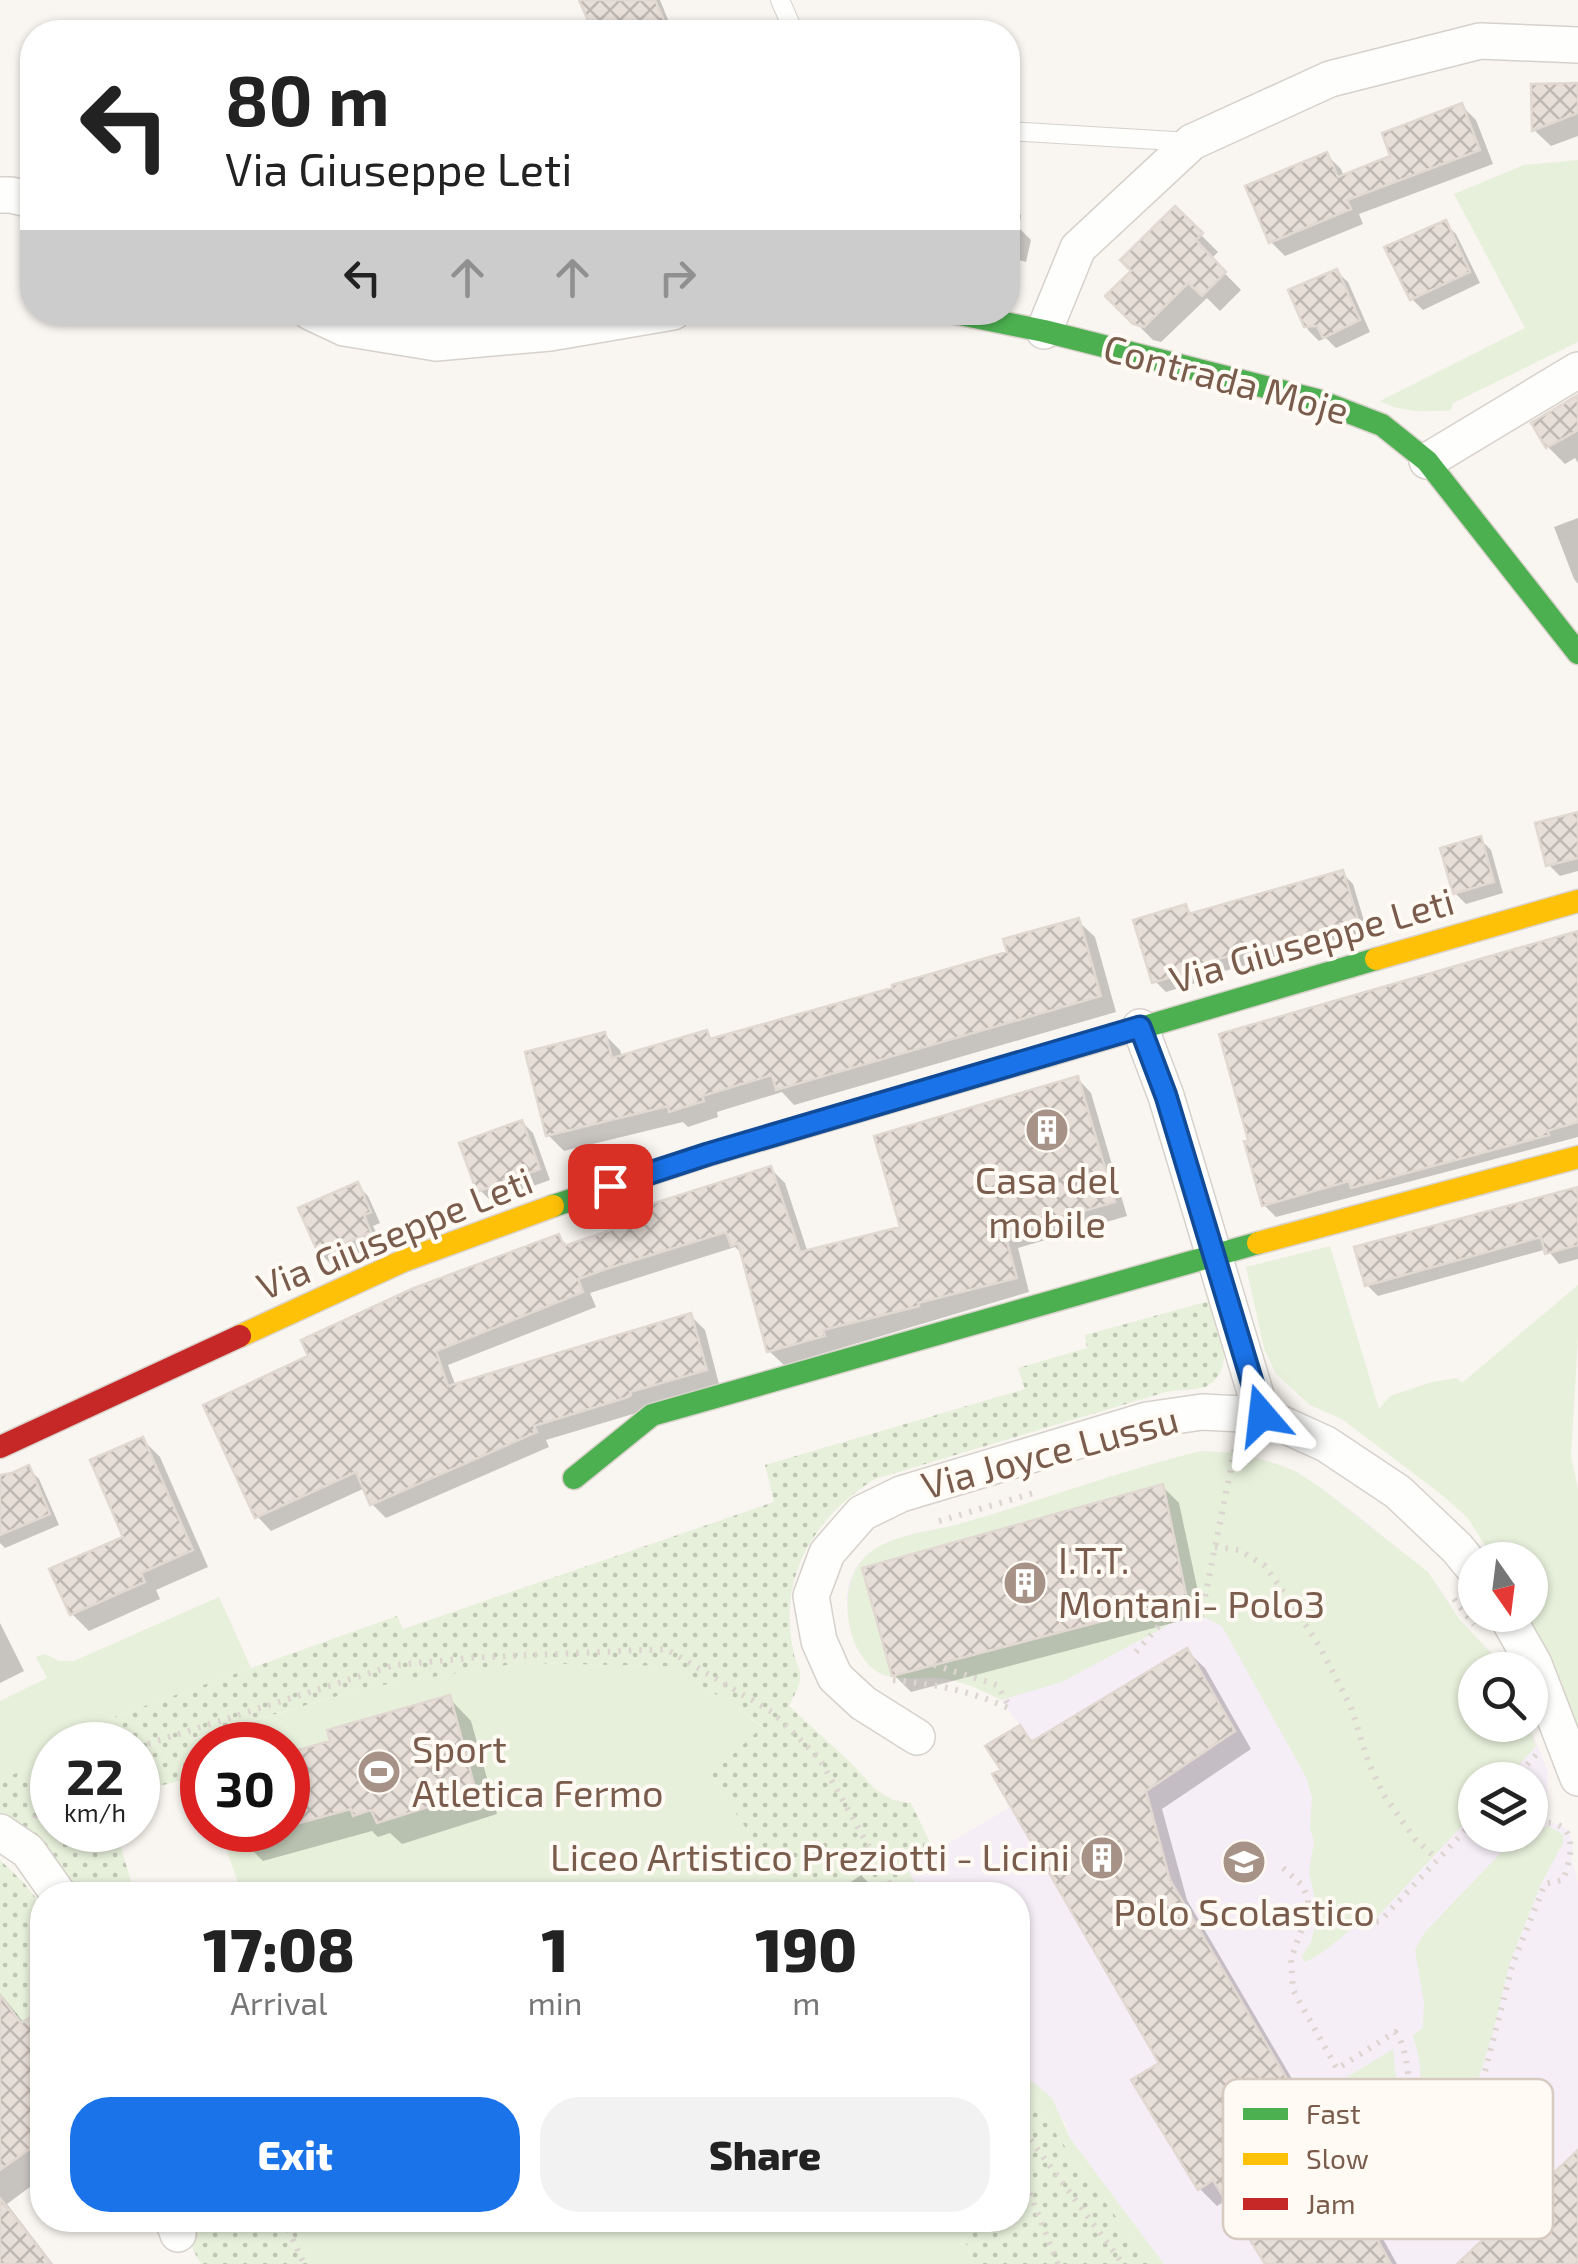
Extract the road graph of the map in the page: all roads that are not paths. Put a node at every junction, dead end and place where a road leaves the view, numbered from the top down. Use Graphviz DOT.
graph roads {
  1 [pos="1578,45"];
  2 [pos="1020,132"];
  3 [pos="1192,142"];
  4 [pos="338,325"];
  5 [pos="597,325"];
  6 [pos="1014,325"];
  7 [pos="1044,331"];
  8 [pos="1578,370"];
  9 [pos="1427,461"];
  10 [pos="1578,653"];
  11 [pos="1578,901"];
  12 [pos="1140,1027"];
  13 [pos="1578,1157"];
  14 [pos="1214,1254"];
  15 [pos="1262,1415"];
  16 [pos="0,1447"];
  17 [pos="574,1478"];
  18 [pos="1458,1557"];
  19 [pos="1516,1632"];
  20 [pos="918,1738"];
  21 [pos="1578,1778"];
  22 [pos="0,1832"];
  23 [pos="50,1882"];
  1 -- 3 [label="street"];
  2 -- 3 [label="lane"];
  3 -- 7 [label="street"];
  4 -- 5 [label="street"];
  6 -- 7 [label="street, Contrada Moje"];
  7 -- 9 [label="street, Contrada Moje"];
  8 -- 9 [label="street"];
  9 -- 10 [label="street, Contrada Moje"];
  11 -- 12 [label="street, Via Giuseppe Leti"];
  12 -- 14 [label="street"];
  12 -- 16 [label="street, Via Giuseppe Leti"];
  13 -- 14 [label="street"];
  14 -- 15 [label="street"];
  14 -- 17 [label="street"];
  15 -- 18 [label="street, Via Joyce Lussu"];
  15 -- 20 [label="street, Via Joyce Lussu"];
  19 -- 21 [label="street"];
  22 -- 23 [label="street"];
}
